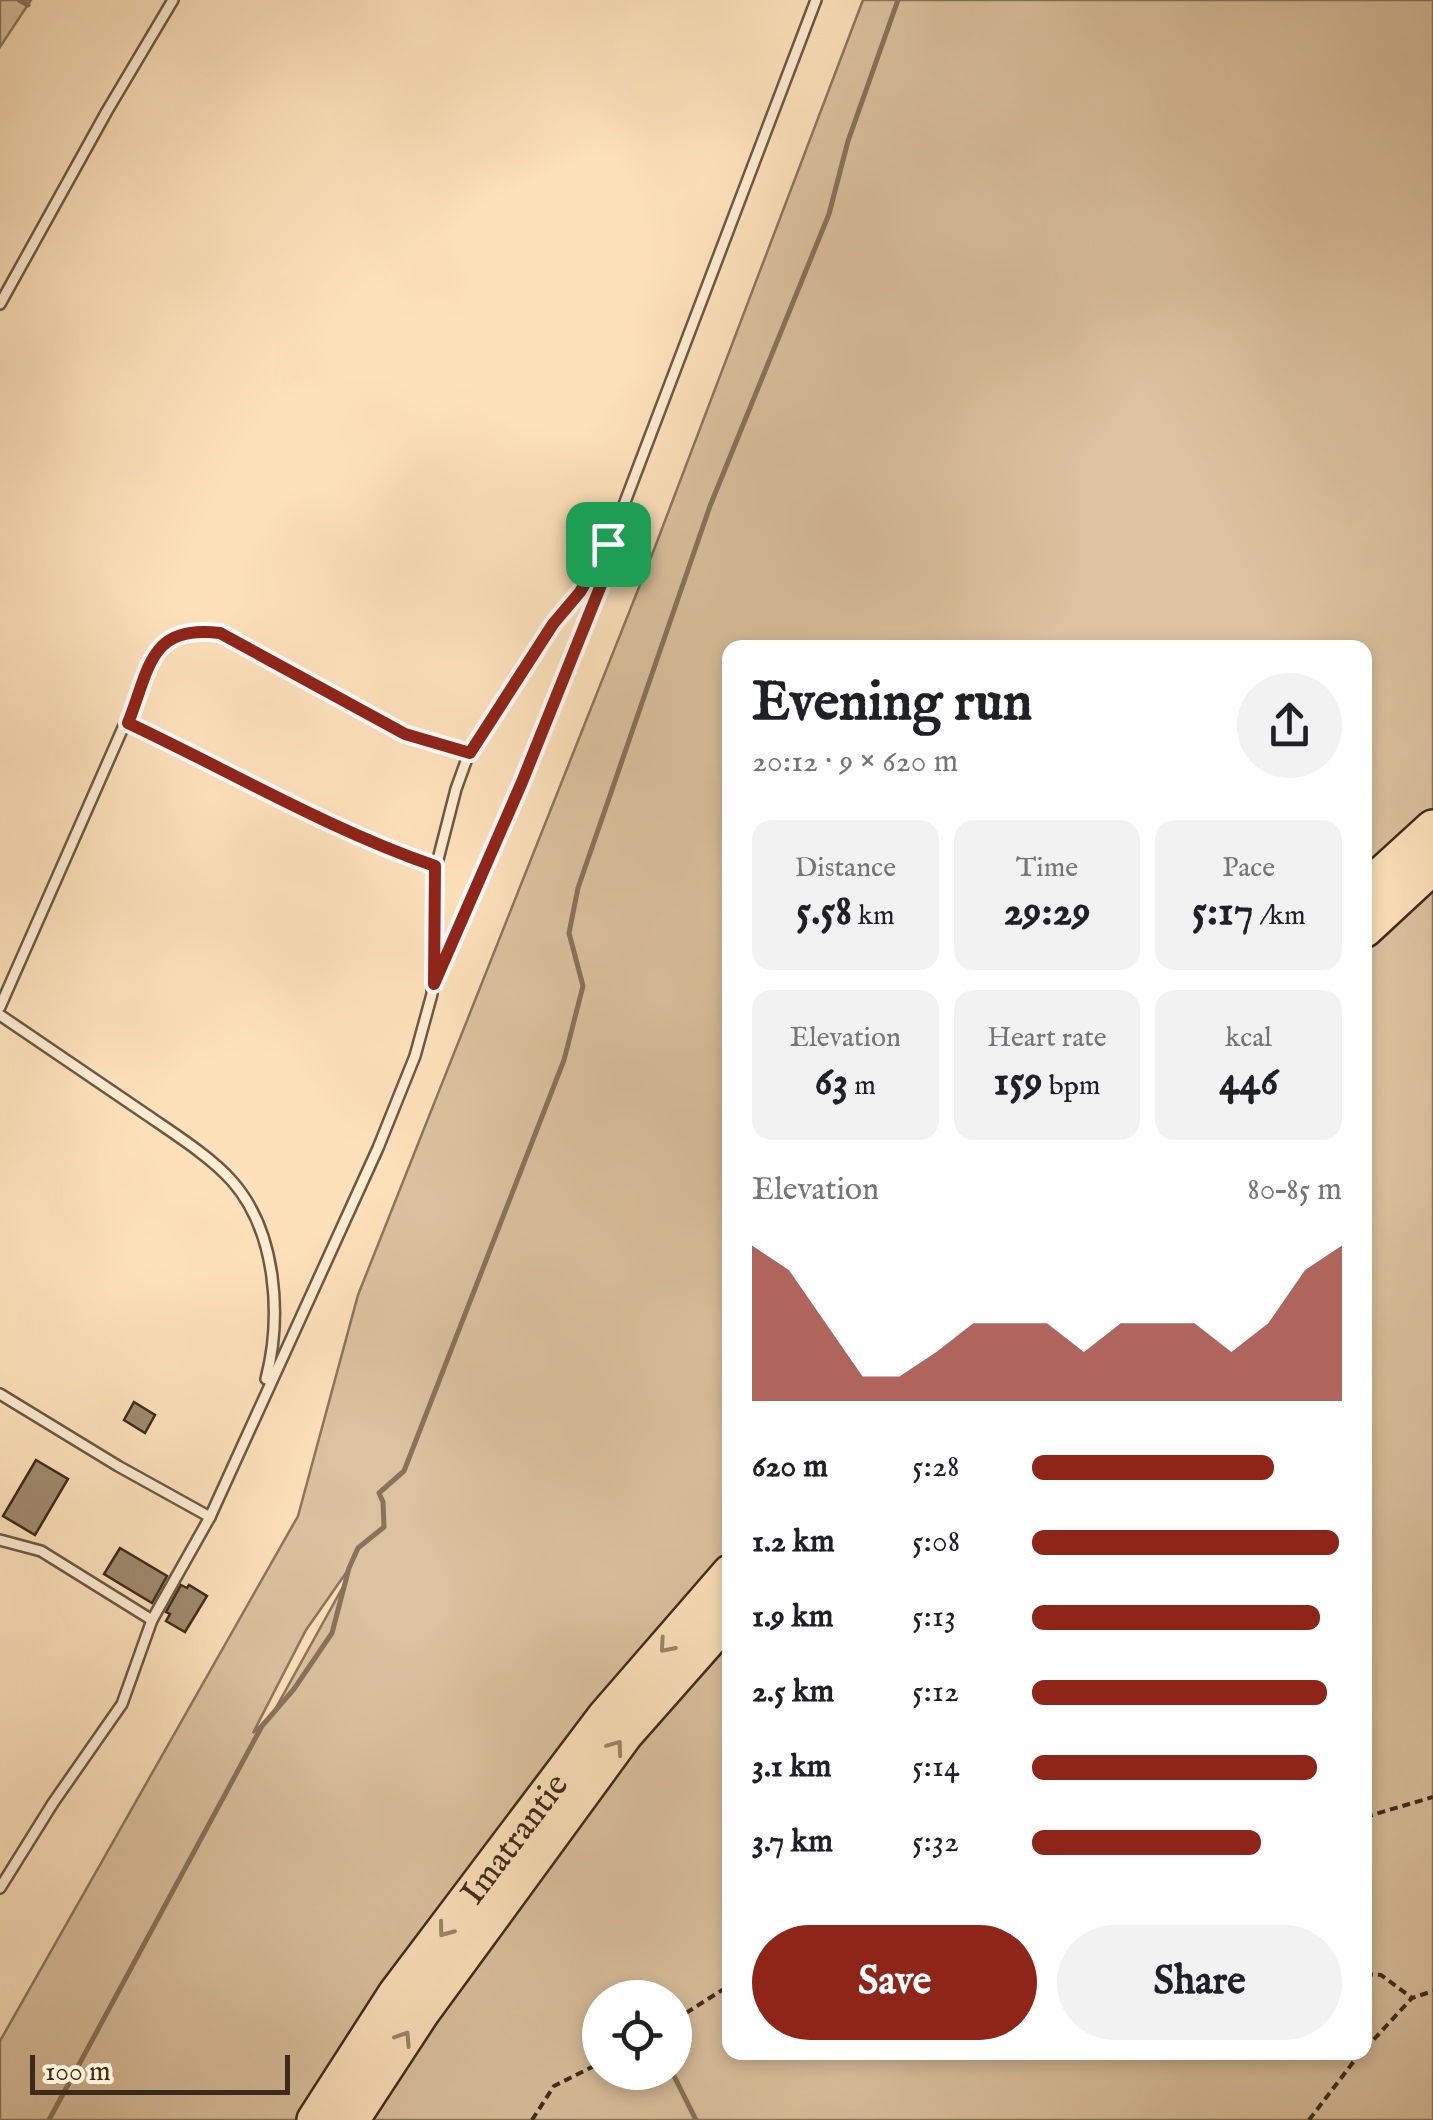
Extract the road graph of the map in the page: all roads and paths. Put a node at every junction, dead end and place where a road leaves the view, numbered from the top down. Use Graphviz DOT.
graph roads {
  1 [pos="173,0"];
  2 [pos="816,0"];
  3 [pos="0,304"];
  4 [pos="608,544"];
  5 [pos="128,723"];
  6 [pos="470,753"];
  7 [pos="1433,828"];
  8 [pos="435,866"];
  9 [pos="1433,866"];
  10 [pos="1372,884"];
  11 [pos="1372,923"];
  12 [pos="434,984"];
  13 [pos="0,1007"];
  14 [pos="0,1015"];
  15 [pos="0,1394"];
  16 [pos="260,1401"];
  17 [pos="210,1516"];
  18 [pos="0,1540"];
  19 [pos="722,1581"];
  20 [pos="152,1620"];
  21 [pos="722,1624"];
  22 [pos="1433,1797"];
  23 [pos="1372,1815"];
  24 [pos="0,1888"];
  25 [pos="1372,1974"];
  26 [pos="722,1990"];
  27 [pos="1433,1991"];
  28 [pos="1412,1998"];
  29 [pos="692,2009"];
  30 [pos="1372,2041"];
  31 [pos="1356,2060"];
  32 [pos="582,2072"];
  33 [pos="314,2120"];
  34 [pos="351,2120"];
  35 [pos="532,2120"];
  36 [pos="1309,2120"];
  1 -- 3 [label="lane"];
  2 -- 4 [label="lane"];
  4 -- 6 [label="lane"];
  4 -- 12 [label="lane"];
  5 -- 6 [label="lane"];
  5 -- 8 [label="lane"];
  5 -- 13 [label="lane"];
  6 -- 8 [label="lane"];
  7 -- 10 [label="highway"];
  8 -- 12 [label="lane"];
  9 -- 11 [label="highway"];
  12 -- 16 [label="lane"];
  14 -- 16 [label="lane"];
  15 -- 17 [label="lane"];
  16 -- 17 [label="lane"];
  17 -- 20 [label="lane"];
  18 -- 20 [label="lane"];
  19 -- 33 [label="highway, Imatrantie, one-way"];
  20 -- 24 [label="lane"];
  34 -- 21 [label="highway, Imatrantie, one-way"];
  22 -- 23 [label="path"];
  25 -- 28 [label="path"];
  26 -- 29 [label="path"];
  27 -- 28 [label="path"];
  28 -- 30 [label="path"];
  31 -- 36 [label="path"];
  32 -- 35 [label="path"];
}
